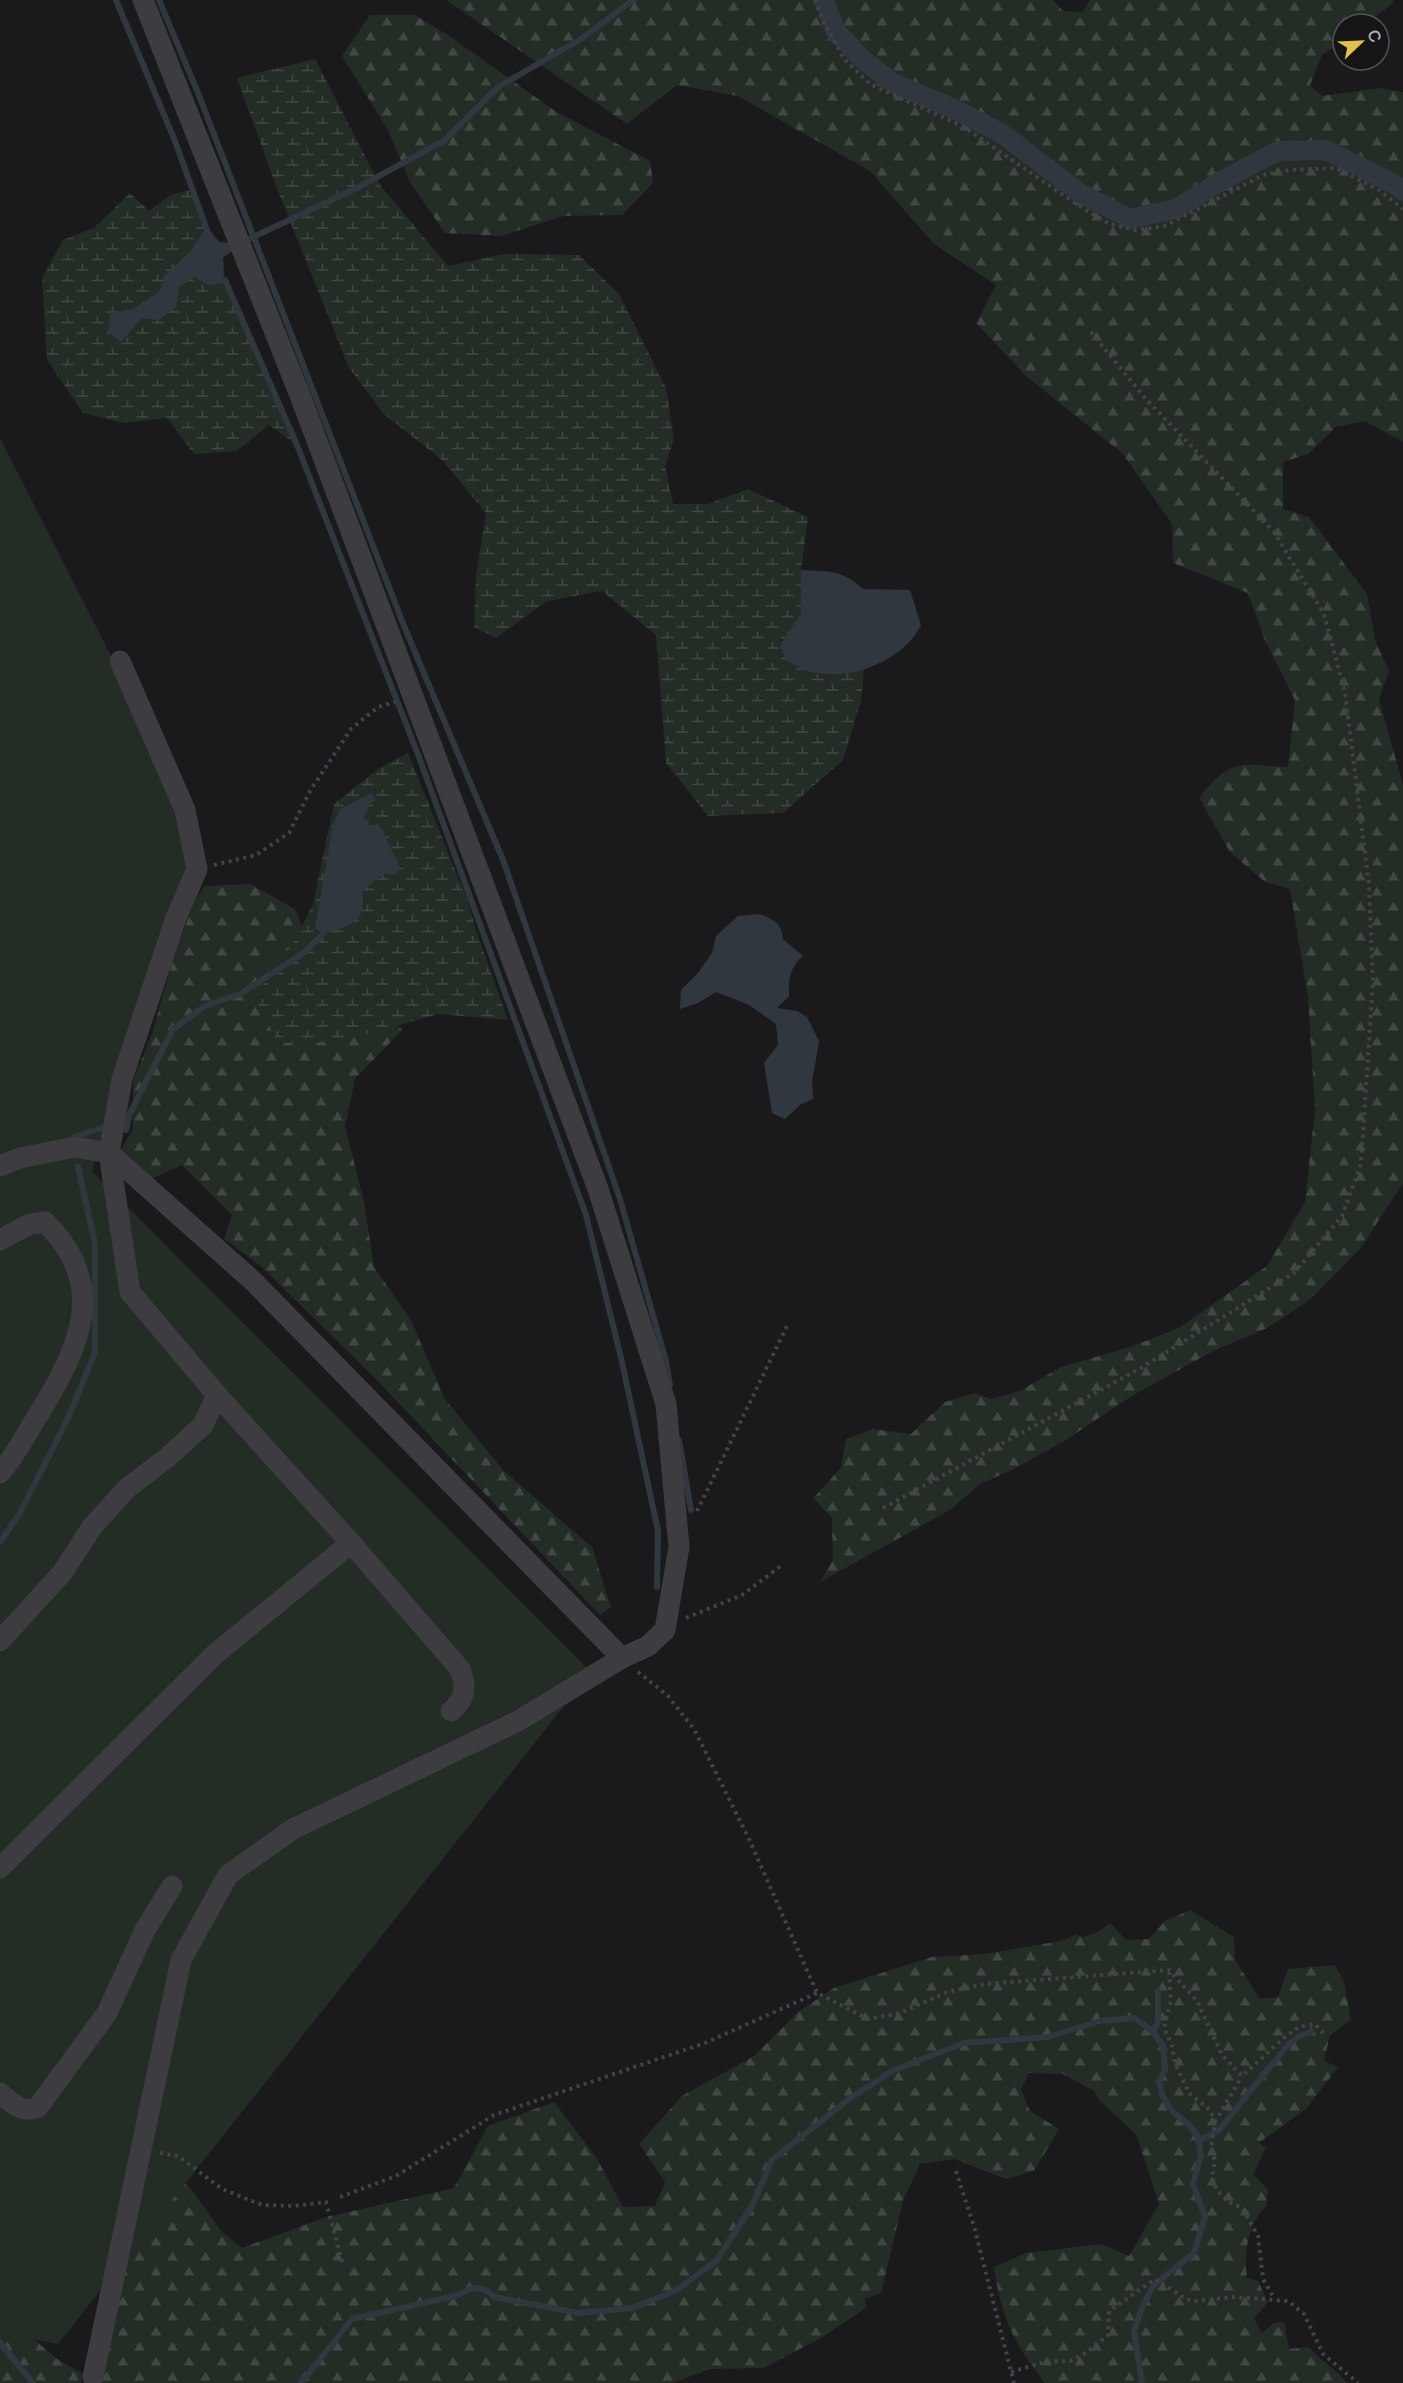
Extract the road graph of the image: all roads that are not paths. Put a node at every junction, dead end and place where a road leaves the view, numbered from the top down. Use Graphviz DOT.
graph roads {
  1 [pos="143,0"];
  2 [pos="120,661"];
  3 [pos="109,1153"];
  4 [pos="0,1166"];
  5 [pos="0,1240"];
  6 [pos="217,1395"];
  7 [pos="0,1473"];
  8 [pos="351,1543"];
  9 [pos="0,1641"];
  10 [pos="622,1658"];
  11 [pos="451,1711"];
  12 [pos="0,1868"];
  13 [pos="172,1886"];
  14 [pos="0,2093"];
  15 [pos="93,2377"];
  1 -- 10 [label="street"];
  2 -- 3 [label="street"];
  3 -- 4 [label="street"];
  3 -- 6 [label="street"];
  3 -- 10 [label="street"];
  5 -- 7 [label="street"];
  6 -- 8 [label="street"];
  6 -- 9 [label="street"];
  8 -- 11 [label="street"];
  8 -- 12 [label="street"];
  10 -- 15 [label="street"];
  13 -- 14 [label="street"];
}
